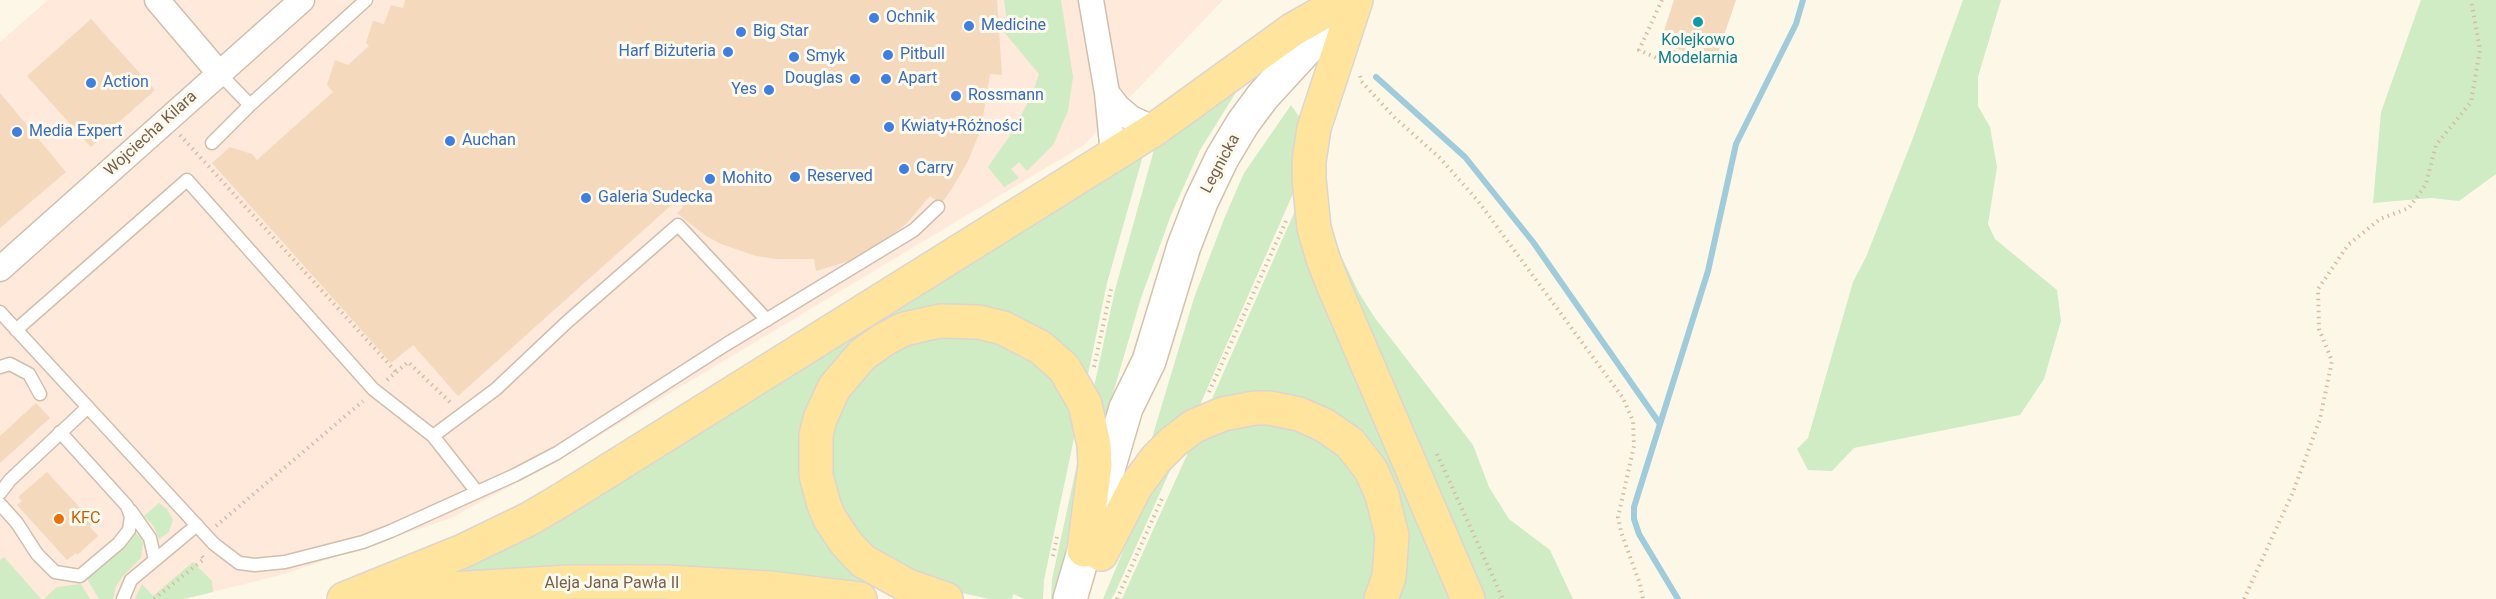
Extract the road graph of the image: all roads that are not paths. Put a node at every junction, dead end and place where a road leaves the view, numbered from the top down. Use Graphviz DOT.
graph roads {
  1 [pos="157,0"];
  2 [pos="302,0"];
  3 [pos="366,0"];
  4 [pos="1091,0"];
  5 [pos="1345,0"];
  6 [pos="1352,0"];
  7 [pos="1356,0"];
  8 [pos="219,73"];
  9 [pos="1107,93"];
  10 [pos="250,105"];
  11 [pos="1155,129"];
  12 [pos="212,143"];
  13 [pos="1113,154"];
  14 [pos="938,207"];
  15 [pos="0,269"];
  16 [pos="0,312"];
  17 [pos="767,320"];
  18 [pos="16,330"];
  19 [pos="0,367"];
  20 [pos="40,394"];
  21 [pos="88,407"];
  22 [pos="60,432"];
  23 [pos="434,436"];
  24 [pos="477,492"];
  25 [pos="0,493"];
  26 [pos="0,504"];
  27 [pos="128,506"];
  28 [pos="197,525"];
  29 [pos="1093,552"];
  30 [pos="155,560"];
  31 [pos="123,599"];
  32 [pos="344,599"];
  33 [pos="363,599"];
  34 [pos="861,599"];
  35 [pos="946,599"];
  36 [pos="1070,599"];
  37 [pos="1089,599"];
  38 [pos="1381,599"];
  39 [pos="1468,599"];
  1 -- 8 [label="street"];
  2 -- 8 [label="street, Wojciecha Kilara"];
  3 -- 10 [label="lane"];
  4 -- 9 [label="street"];
  5 -- 11 [label="main road"];
  6 -- 29 [label="main road, Legnicka"];
  7 -- 39 [label="main road"];
  8 -- 10 [label="lane"];
  8 -- 15 [label="street, Wojciecha Kilara"];
  9 -- 11 [label="street"];
  9 -- 13 [label="street"];
  10 -- 12 [label="lane"];
  11 -- 13 [label="main road"];
  13 -- 32 [label="main road"];
  14 -- 17 [label="lane"];
  16 -- 18 [label="lane"];
  17 -- 23 [label="lane"];
  17 -- 24 [label="lane"];
  18 -- 21 [label="lane"];
  18 -- 23 [label="lane"];
  19 -- 20 [label="lane"];
  21 -- 22 [label="lane"];
  21 -- 28 [label="lane"];
  22 -- 25 [label="lane"];
  22 -- 27 [label="lane"];
  23 -- 24 [label="lane"];
  24 -- 28 [label="lane"];
  26 -- 27 [label="lane"];
  27 -- 30 [label="lane"];
  28 -- 30 [label="lane"];
  29 -- 35 [label="main road"];
  29 -- 36 [label="main road"];
  29 -- 37 [label="main road"];
  29 -- 38 [label="main road"];
  30 -- 31 [label="lane"];
  33 -- 34 [label="main road, Aleja Jana Pawła II"];
}
